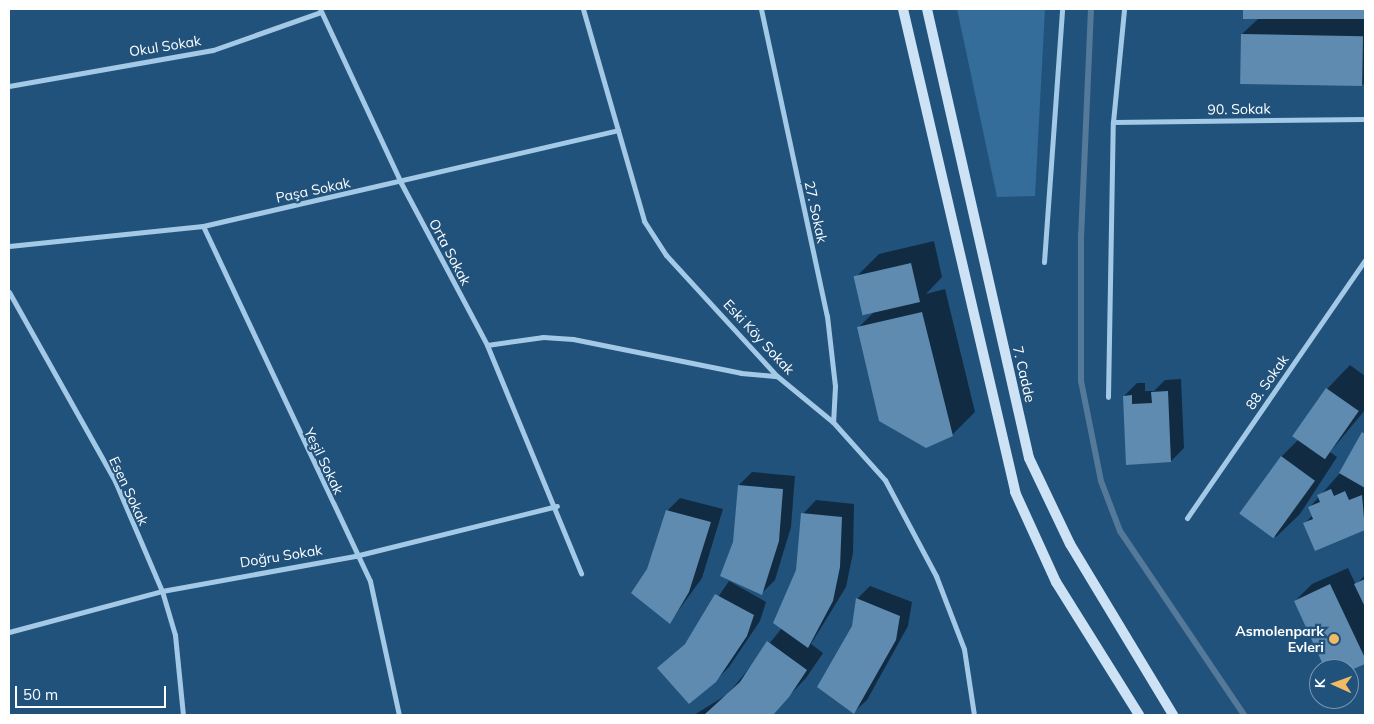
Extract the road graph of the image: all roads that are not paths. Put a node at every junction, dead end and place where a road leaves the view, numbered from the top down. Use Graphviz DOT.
graph roads {
  1 [pos="583,9"];
  2 [pos="761,9"];
  3 [pos="903,9"];
  4 [pos="927,9"];
  5 [pos="1062,9"];
  6 [pos="1124,9"];
  7 [pos="320,10"];
  8 [pos="9,86"];
  9 [pos="1365,119"];
  10 [pos="1113,122"];
  11 [pos="618,130"];
  12 [pos="401,183"];
  13 [pos="203,226"];
  14 [pos="9,246"];
  15 [pos="1365,260"];
  16 [pos="1044,262"];
  17 [pos="9,292"];
  18 [pos="487,345"];
  19 [pos="777,376"];
  20 [pos="1108,397"];
  21 [pos="833,422"];
  22 [pos="557,506"];
  23 [pos="1187,518"];
  24 [pos="355,556"];
  25 [pos="581,573"];
  26 [pos="162,591"];
  27 [pos="9,630"];
  28 [pos="183,715"];
  29 [pos="399,715"];
  30 [pos="974,715"];
  31 [pos="1139,715"];
  32 [pos="1173,715"];
  1 -- 11 [label="street, Eski Köy Sokak"];
  2 -- 21 [label="street, 27. Sokak"];
  3 -- 31 [label="main road"];
  4 -- 32 [label="main road, 7. Cadde"];
  5 -- 16 [label="street"];
  6 -- 10 [label="street"];
  7 -- 8 [label="street, Okul Sokak"];
  7 -- 12 [label="street, Orta Sokak"];
  9 -- 10 [label="street, 90. Sokak"];
  10 -- 20 [label="street"];
  11 -- 12 [label="street, Paşa Sokak"];
  11 -- 19 [label="street, Eski Köy Sokak"];
  12 -- 13 [label="street, Paşa Sokak"];
  12 -- 18 [label="street, Orta Sokak"];
  13 -- 14 [label="street, Paşa Sokak"];
  13 -- 24 [label="street, Yeşil Sokak"];
  15 -- 23 [label="street, 88. Sokak"];
  17 -- 26 [label="street, Esen Sokak"];
  18 -- 19 [label="street"];
  18 -- 22 [label="street, Orta Sokak"];
  19 -- 21 [label="street, Eski Köy Sokak"];
  21 -- 30 [label="street, Eski Köy Sokak"];
  22 -- 24 [label="street, Doğru Sokak"];
  22 -- 25 [label="street, Orta Sokak"];
  24 -- 26 [label="street, Doğru Sokak"];
  24 -- 29 [label="street, Yeşil Sokak"];
  26 -- 27 [label="street, Doğru Sokak"];
  26 -- 28 [label="street, Esen Sokak"];
}
